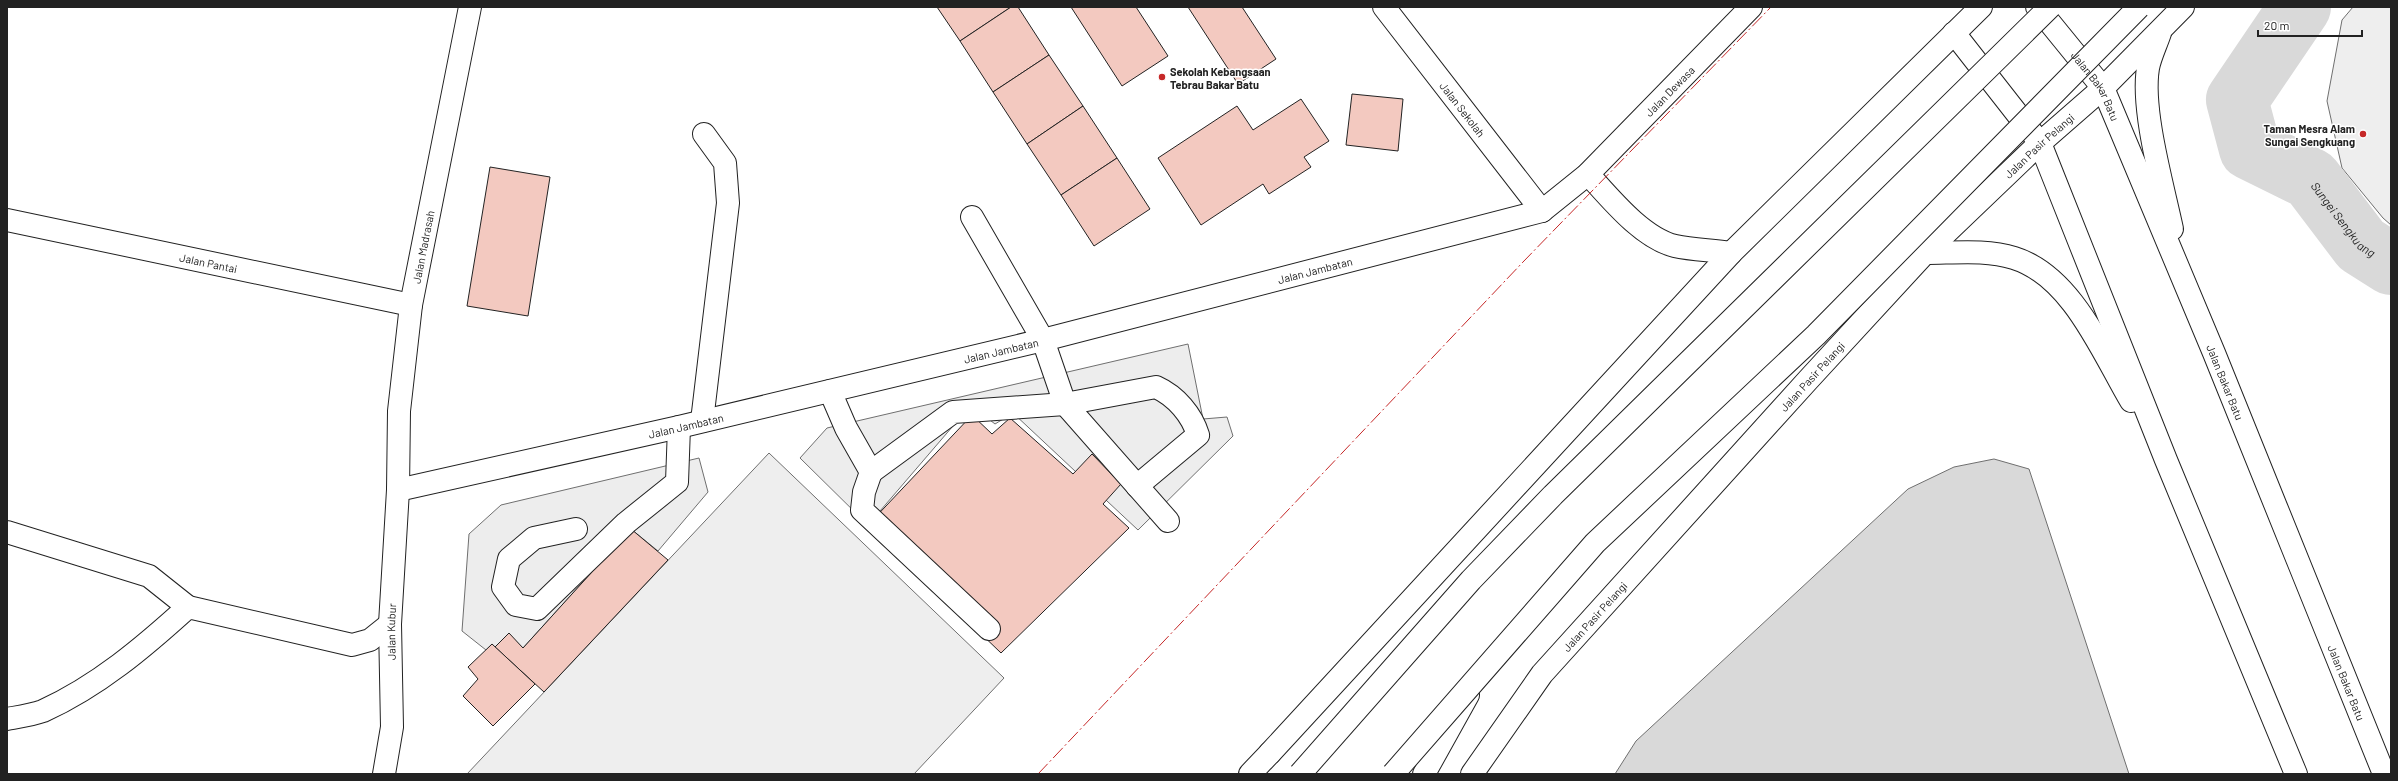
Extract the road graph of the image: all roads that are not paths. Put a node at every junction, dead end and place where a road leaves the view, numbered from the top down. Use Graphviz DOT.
graph roads {
  1 [pos="470,7"];
  2 [pos="1384,7"];
  3 [pos="1751,7"];
  4 [pos="1981,7"];
  5 [pos="2037,7"];
  6 [pos="2050,7"];
  7 [pos="2139,7"];
  8 [pos="2183,7"];
  9 [pos="2161,29"];
  10 [pos="1954,33"];
  11 [pos="2103,88"];
  12 [pos="704,134"];
  13 [pos="2040,143"];
  14 [pos="1588,174"];
  15 [pos="1542,211"];
  16 [pos="972,217"];
  17 [pos="7,220"];
  18 [pos="1731,253"];
  19 [pos="1925,253"];
  20 [pos="2181,275"];
  21 [pos="411,305"];
  22 [pos="1043,340"];
  23 [pos="830,391"];
  24 [pos="1065,404"];
  25 [pos="702,421"];
  26 [pos="680,427"];
  27 [pos="2166,460"];
  28 [pos="871,472"];
  29 [pos="1137,486"];
  30 [pos="398,490"];
  31 [pos="1168,522"];
  32 [pos="576,529"];
  33 [pos="7,532"];
  34 [pos="188,607"];
  35 [pos="390,624"];
  36 [pos="989,629"];
  37 [pos="1477,679"];
  38 [pos="7,719"];
  39 [pos="384,774"];
  40 [pos="1250,774"];
  41 [pos="1300,774"];
  42 [pos="1393,774"];
  43 [pos="1424,774"];
  44 [pos="1472,774"];
  45 [pos="2296,774"];
  46 [pos="2384,774"];
  1 -- 21 [label="main road, Jalan Madrasah"];
  2 -- 15 [label="main road, Jalan Sekolah"];
  3 -- 14 [label="main road, Jalan Dewasa"];
  4 -- 10 [label="main road"];
  5 -- 11 [label="main road, Jalan Bakar Batu"];
  6 -- 41 [label="main road, bridge"];
  7 -- 37 [label="main road, bridge"];
  8 -- 9 [label="main road, Jalan Pasir Pelangi"];
  9 -- 11 [label="main road, Jalan Pasir Pelangi"];
  9 -- 20 [label="main road"];
  10 -- 13 [label="main road"];
  10 -- 18 [label="main road"];
  11 -- 13 [label="main road, Jalan Pasir Pelangi"];
  11 -- 20 [label="main road, Jalan Bakar Batu"];
  12 -- 25 [label="main road"];
  13 -- 19 [label="main road, Jalan Pasir Pelangi"];
  13 -- 27 [label="main road"];
  14 -- 15 [label="main road, Jalan Jambatan"];
  14 -- 18 [label="main road"];
  15 -- 22 [label="main road, Jalan Jambatan"];
  16 -- 22 [label="main road"];
  17 -- 21 [label="main road, Jalan Pantai"];
  18 -- 40 [label="main road"];
  19 -- 27 [label="main road"];
  19 -- 44 [label="main road, Jalan Pasir Pelangi"];
  20 -- 46 [label="main road, Jalan Bakar Batu"];
  21 -- 30 [label="main road, Jalan Madrasah"];
  22 -- 23 [label="main road, Jalan Jambatan"];
  22 -- 24 [label="main road"];
  23 -- 25 [label="main road, Jalan Jambatan"];
  23 -- 28 [label="main road"];
  24 -- 28 [label="main road"];
  24 -- 29 [label="main road"];
  24 -- 29 [label="main road"];
  25 -- 26 [label="main road, Jalan Jambatan"];
  26 -- 30 [label="main road, Jalan Jambatan"];
  26 -- 32 [label="main road"];
  27 -- 45 [label="main road"];
  28 -- 36 [label="main road"];
  29 -- 31 [label="main road"];
  30 -- 35 [label="main road, Jalan Kubur"];
  33 -- 34 [label="main road"];
  34 -- 35 [label="main road"];
  34 -- 38 [label="main road"];
  35 -- 39 [label="main road, Jalan Kubur"];
  37 -- 42 [label="main road, bridge"];
  37 -- 43 [label="main road, bridge"];
}
